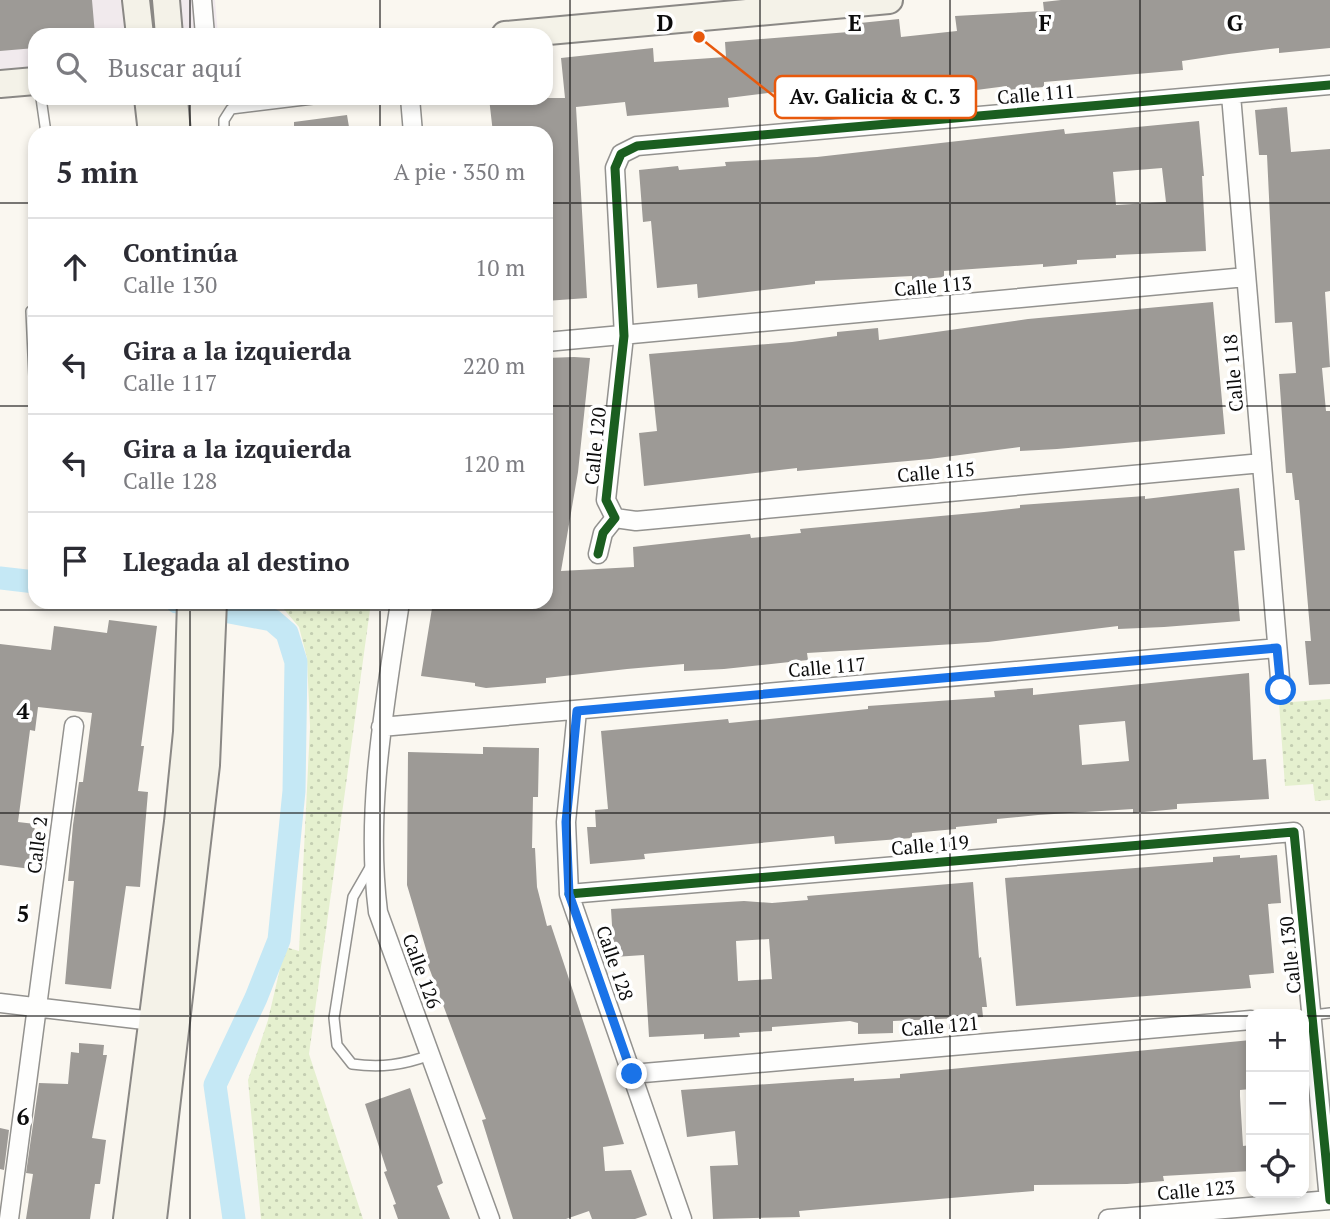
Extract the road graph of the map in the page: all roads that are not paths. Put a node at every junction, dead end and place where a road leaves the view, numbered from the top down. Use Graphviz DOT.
graph roads {
  1 [pos="136,0"];
  2 [pos="166,0"];
  3 [pos="202,0"];
  4 [pos="889,0"];
  5 [pos="697,9"];
  6 [pos="140,28"];
  7 [pos="168,28"];
  8 [pos="204,28"];
  9 [pos="553,28"];
  10 [pos="28,82"];
  11 [pos="0,85"];
  12 [pos="1330,85"];
  13 [pos="1231,95"];
  14 [pos="42,105"];
  15 [pos="149,105"];
  16 [pos="175,105"];
  17 [pos="264,105"];
  18 [pos="411,105"];
  19 [pos="45,126"];
  20 [pos="151,126"];
  21 [pos="176,126"];
  22 [pos="224,126"];
  23 [pos="413,126"];
  24 [pos="621,153"];
  25 [pos="1246,277"];
  26 [pos="624,336"];
  27 [pos="553,341"];
  28 [pos="1262,463"];
  29 [pos="615,518"];
  30 [pos="598,554"];
  31 [pos="193,609"];
  32 [pos="211,609"];
  33 [pos="399,609"];
  34 [pos="202,637"];
  35 [pos="1277,648"];
  36 [pos="1281,690"];
  37 [pos="577,711"];
  38 [pos="74,726"];
  39 [pos="381,727"];
  40 [pos="1294,832"];
  41 [pos="372,863"];
  42 [pos="569,894"];
  43 [pos="0,1003"];
  44 [pos="37,1007"];
  45 [pos="1316,1015"];
  46 [pos="1246,1020"];
  47 [pos="164,1022"];
  48 [pos="430,1055"];
  49 [pos="632,1074"];
  50 [pos="1329,1200"];
  51 [pos="9,1219"];
  52 [pos="127,1219"];
  53 [pos="153,1219"];
  54 [pos="490,1219"];
  55 [pos="682,1219"];
  56 [pos="1108,1219"];
  1 -- 6 [label="street"];
  2 -- 7 [label="street"];
  3 -- 8 [label="street"];
  4 -- 5 [label="street"];
  5 -- 9 [label="street"];
  10 -- 11 [label="street"];
  12 -- 13 [label="street, Calle 111"];
  13 -- 24 [label="street, Calle 111"];
  13 -- 25 [label="street, Calle 118"];
  14 -- 19 [label="lane"];
  15 -- 20 [label="street"];
  16 -- 21 [label="street"];
  17 -- 22 [label="lane"];
  18 -- 23 [label="street"];
  24 -- 26 [label="street, Calle 120"];
  25 -- 26 [label="street, Calle 113"];
  25 -- 28 [label="street, Calle 118"];
  26 -- 27 [label="street, Calle 113"];
  26 -- 29 [label="street, Calle 120"];
  28 -- 29 [label="street, Calle 115"];
  28 -- 35 [label="street, Calle 118"];
  29 -- 30 [label="street"];
  31 -- 34 [label="street"];
  32 -- 34 [label="street"];
  33 -- 39 [label="street, Calle 126"];
  34 -- 47 [label="street"];
  35 -- 36 [label="street"];
  35 -- 37 [label="street, Calle 117"];
  37 -- 39 [label="street, Calle 117"];
  37 -- 42 [label="street, Calle 128"];
  38 -- 44 [label="street, Calle 2"];
  39 -- 41 [label="street, Calle 126"];
  40 -- 42 [label="street, Calle 119"];
  40 -- 45 [label="street, Calle 130"];
  41 -- 48 [label="street, Calle 126"];
  41 -- 48 [label="lane"];
  42 -- 49 [label="street, Calle 128"];
  43 -- 44 [label="street"];
  44 -- 47 [label="street"];
  44 -- 51 [label="street, Calle 2"];
  45 -- 50 [label="street, Calle 130"];
  46 -- 49 [label="street, Calle 121"];
  47 -- 52 [label="street"];
  47 -- 53 [label="street"];
  48 -- 54 [label="street, Calle 126"];
  49 -- 55 [label="street, Calle 128"];
  50 -- 56 [label="street, Calle 123"];
}
